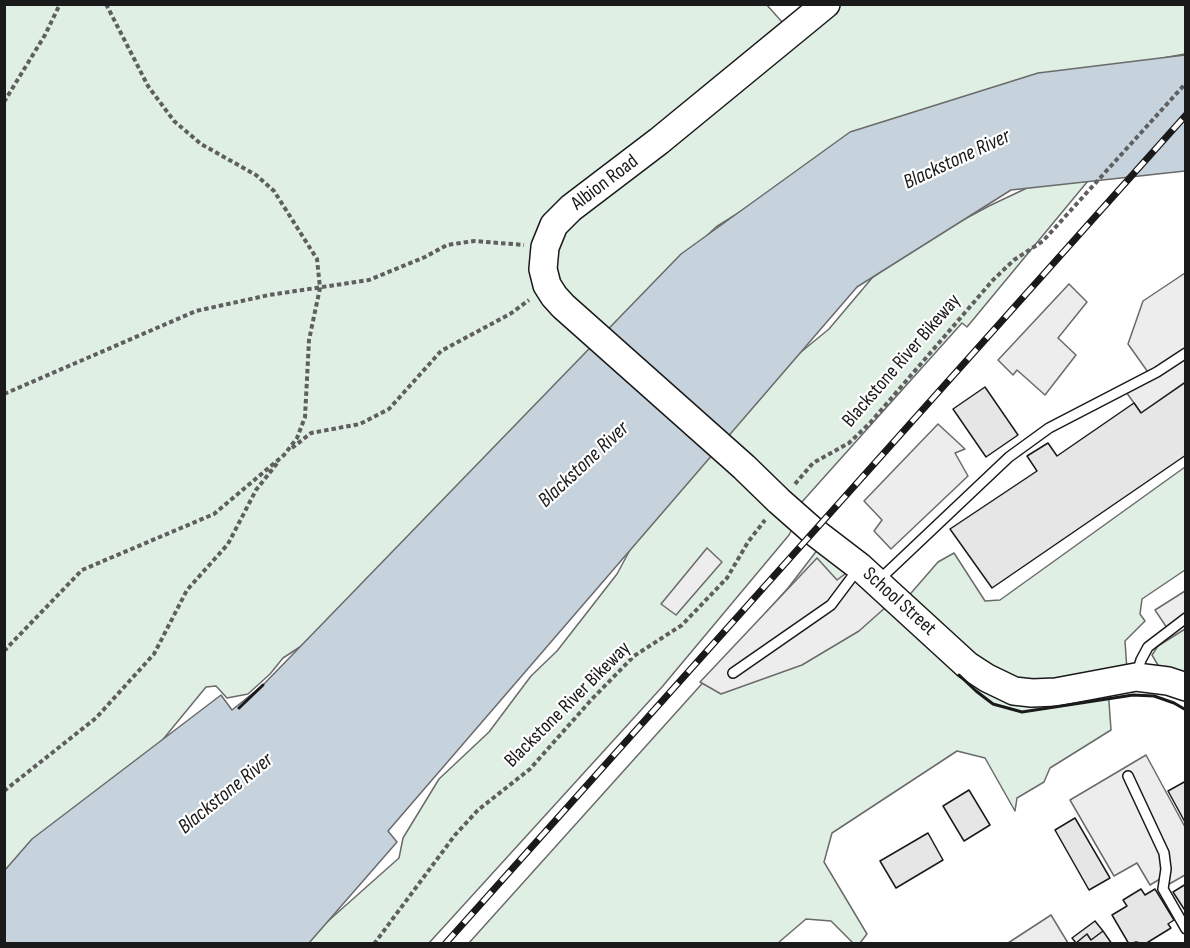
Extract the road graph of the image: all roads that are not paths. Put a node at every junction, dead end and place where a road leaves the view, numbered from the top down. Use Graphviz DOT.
graph roads {
  1 [pos="822,6"];
  2 [pos="1185,352"];
  3 [pos="659,391"];
  4 [pos="877,583"];
  5 [pos="1185,618"];
  6 [pos="733,673"];
  7 [pos="1136,677"];
  8 [pos="1185,687"];
  9 [pos="1128,776"];
  10 [pos="1185,929"];
  1 -- 3 [label="street, Albion Road"];
  2 -- 4 [label="lane"];
  3 -- 4 [label="street, School Street"];
  4 -- 6 [label="lane"];
  4 -- 7 [label="street, School Street"];
  5 -- 7 [label="lane"];
  7 -- 8 [label="street, School Street"];
  9 -- 10 [label="lane"];
}
